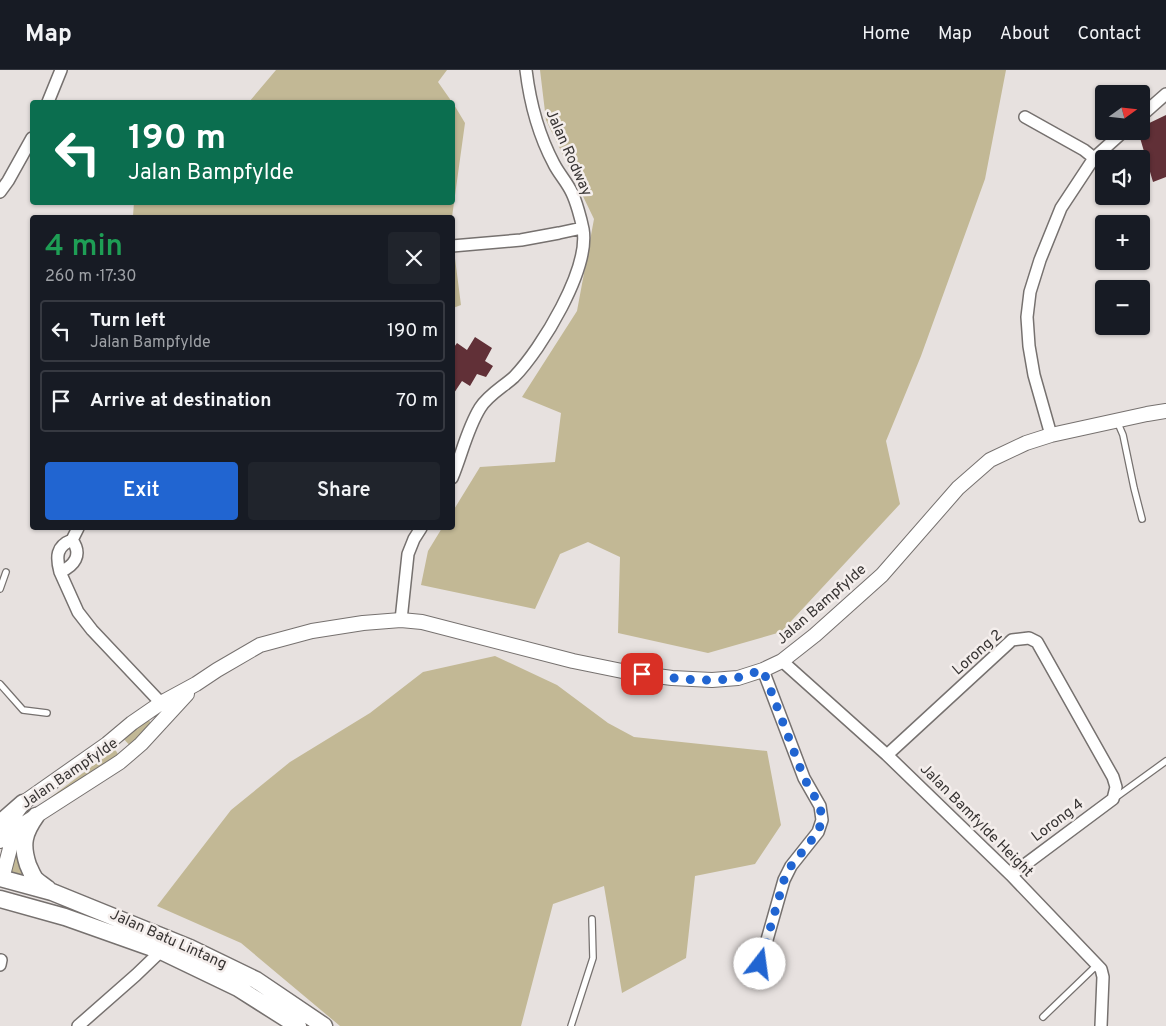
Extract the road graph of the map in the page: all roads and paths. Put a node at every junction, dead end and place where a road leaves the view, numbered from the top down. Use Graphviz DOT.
graph roads {
  1 [pos="60,70"];
  2 [pos="526,70"];
  3 [pos="1166,94"];
  4 [pos="49,100"];
  5 [pos="1150,108"];
  6 [pos="1025,117"];
  7 [pos="1114,140"];
  8 [pos="30,141"];
  9 [pos="1094,158"];
  10 [pos="0,192"];
  11 [pos="582,228"];
  12 [pos="455,246"];
  13 [pos="1166,412"];
  14 [pos="1117,421"];
  15 [pos="1051,435"];
  16 [pos="455,472"];
  17 [pos="1142,519"];
  18 [pos="77,530"];
  19 [pos="420,530"];
  20 [pos="72,540"];
  21 [pos="6,572"];
  22 [pos="60,572"];
  23 [pos="0,589"];
  24 [pos="401,620"];
  25 [pos="782,661"];
  26 [pos="763,670"];
  27 [pos="0,684"];
  28 [pos="196,684"];
  29 [pos="161,703"];
  30 [pos="47,713"];
  31 [pos="106,744"];
  32 [pos="888,755"];
  33 [pos="1166,761"];
  34 [pos="120,762"];
  35 [pos="1113,799"];
  36 [pos="23,803"];
  37 [pos="36,816"];
  38 [pos="0,823"];
  39 [pos="0,841"];
  40 [pos="1011,876"];
  41 [pos="0,883"];
  42 [pos="52,892"];
  43 [pos="0,899"];
  44 [pos="41,909"];
  45 [pos="592,919"];
  46 [pos="161,951"];
  47 [pos="1097,965"];
  48 [pos="755,982"];
  49 [pos="1043,1017"];
  50 [pos="78,1026"];
  51 [pos="298,1026"];
  52 [pos="324,1026"];
  53 [pos="571,1026"];
  54 [pos="1102,1026"];
  1 -- 4 [label="street"];
  2 -- 11 [label="street, Jalan Rodway"];
  3 -- 5 [label="street"];
  6 -- 9 [label="street"];
  7 -- 9 [label="street"];
  8 -- 10 [label="street"];
  9 -- 15 [label="street"];
  11 -- 12 [label="street"];
  11 -- 16 [label="street, Jalan Rodway"];
  13 -- 14 [label="street, Jalan Bampfylde"];
  14 -- 15 [label="street, Jalan Bampfylde"];
  14 -- 17 [label="lane"];
  15 -- 25 [label="street, Jalan Bampfylde"];
  18 -- 20 [label="street"];
  19 -- 24 [label="street"];
  20 -- 22 [label="street"];
  20 -- 22 [label="street"];
  21 -- 23 [label="lane"];
  22 -- 29 [label="street"];
  24 -- 26 [label="street, Jalan Bampfylde"];
  24 -- 28 [label="street, Jalan Bampfylde"];
  25 -- 26 [label="street, Jalan Bampfylde"];
  25 -- 32 [label="street, Jalan Bamfylde Height"];
  26 -- 48 [label="street"];
  27 -- 30 [label="lane"];
  28 -- 29 [label="street, Jalan Bampfylde"];
  28 -- 34 [label="street, Jalan Bampfylde"];
  29 -- 31 [label="street, Jalan Bampfylde"];
  31 -- 34 [label="street"];
  31 -- 36 [label="street, Jalan Bampfylde"];
  32 -- 35 [label="street, Lorong 2"];
  32 -- 40 [label="street, Jalan Bamfylde Height"];
  33 -- 35 [label="lane"];
  34 -- 37 [label="street, Jalan Bampfylde"];
  35 -- 40 [label="street, Lorong 4"];
  36 -- 38 [label="main road"];
  36 -- 39 [label="street, Jalan Bampfylde"];
  37 -- 41 [label="street, Jalan Bampfylde"];
  37 -- 42 [label="main road"];
  40 -- 47 [label="street, Jalan Bamfylde Height"];
  41 -- 42 [label="main road, Jalan Batu Lintang"];
  41 -- 44 [label="main road"];
  42 -- 52 [label="main road, Jalan Batu Lintang"];
  43 -- 44 [label="main road, Jalan Batu Lintang"];
  44 -- 46 [label="main road, Jalan Batu Lintang"];
  45 -- 53 [label="lane"];
  46 -- 50 [label="street"];
  46 -- 51 [label="main road, Jalan Batu Lintang"];
  47 -- 49 [label="lane"];
  47 -- 54 [label="street, Jalan Bamfylde Height"];
}
